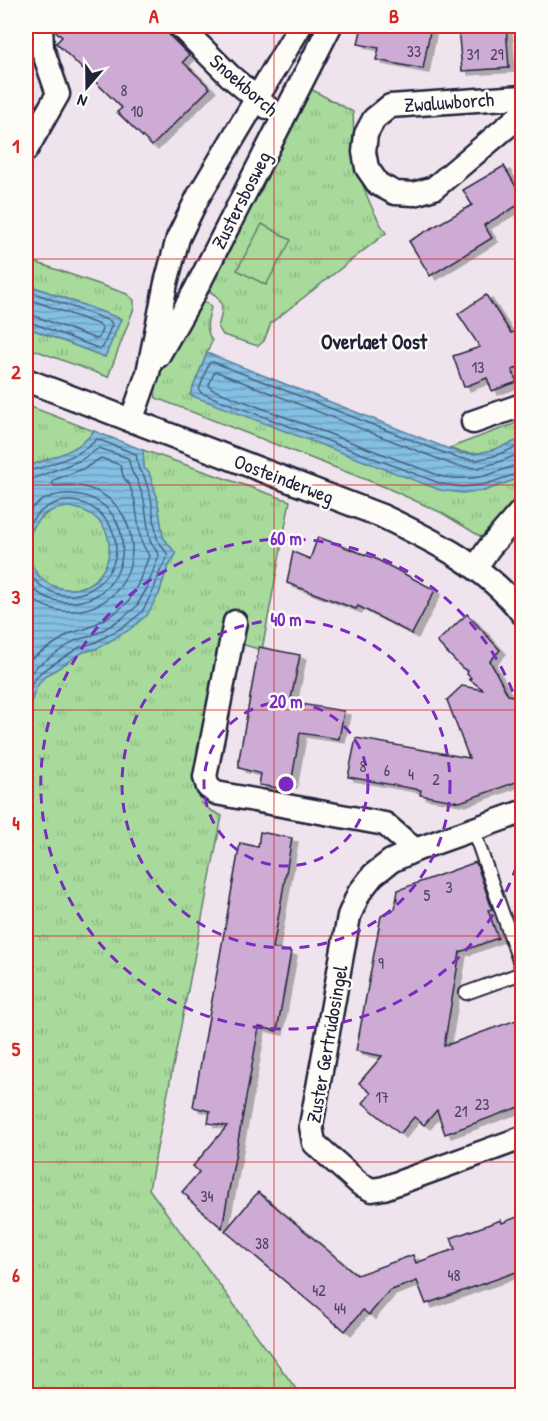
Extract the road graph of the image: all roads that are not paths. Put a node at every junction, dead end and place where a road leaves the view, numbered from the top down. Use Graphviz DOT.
graph roads {
  1 [pos="41,26"];
  2 [pos="180,26"];
  3 [pos="300,26"];
  4 [pos="330,26"];
  5 [pos="522,97"];
  6 [pos="256,98"];
  7 [pos="522,114"];
  8 [pos="282,119"];
  9 [pos="26,150"];
  10 [pos="148,373"];
  11 [pos="26,380"];
  12 [pos="522,405"];
  13 [pos="131,421"];
  14 [pos="473,422"];
  15 [pos="522,510"];
  16 [pos="476,567"];
  17 [pos="522,613"];
  18 [pos="236,622"];
  19 [pos="522,812"];
  20 [pos="473,829"];
  21 [pos="415,850"];
  22 [pos="522,971"];
  23 [pos="466,993"];
  24 [pos="522,1138"];
  1 -- 9 [label="street"];
  2 -- 6 [label="street, Snoekborch"];
  3 -- 6 [label="street, Zustersbosweg"];
  4 -- 8 [label="street, Zustersbosweg"];
  5 -- 7 [label="street, Zwaluwborch"];
  6 -- 8 [label="street, Snoekborch"];
  6 -- 10 [label="street, Zustersbosweg"];
  8 -- 10 [label="street, Zustersbosweg"];
  10 -- 13 [label="street, Zustersbosweg"];
  11 -- 13 [label="street, Oosteinderweg"];
  12 -- 14 [label="street"];
  13 -- 16 [label="street, Oosteinderweg"];
  15 -- 16 [label="street"];
  16 -- 17 [label="street, Oosteinderweg"];
  18 -- 21 [label="street"];
  19 -- 20 [label="street, Zuster Gertrudosingel"];
  20 -- 21 [label="street, Zuster Gertrudosingel"];
  20 -- 22 [label="lane"];
  21 -- 24 [label="street, Zuster Gertrudosingel"];
  22 -- 23 [label="lane"];
}
